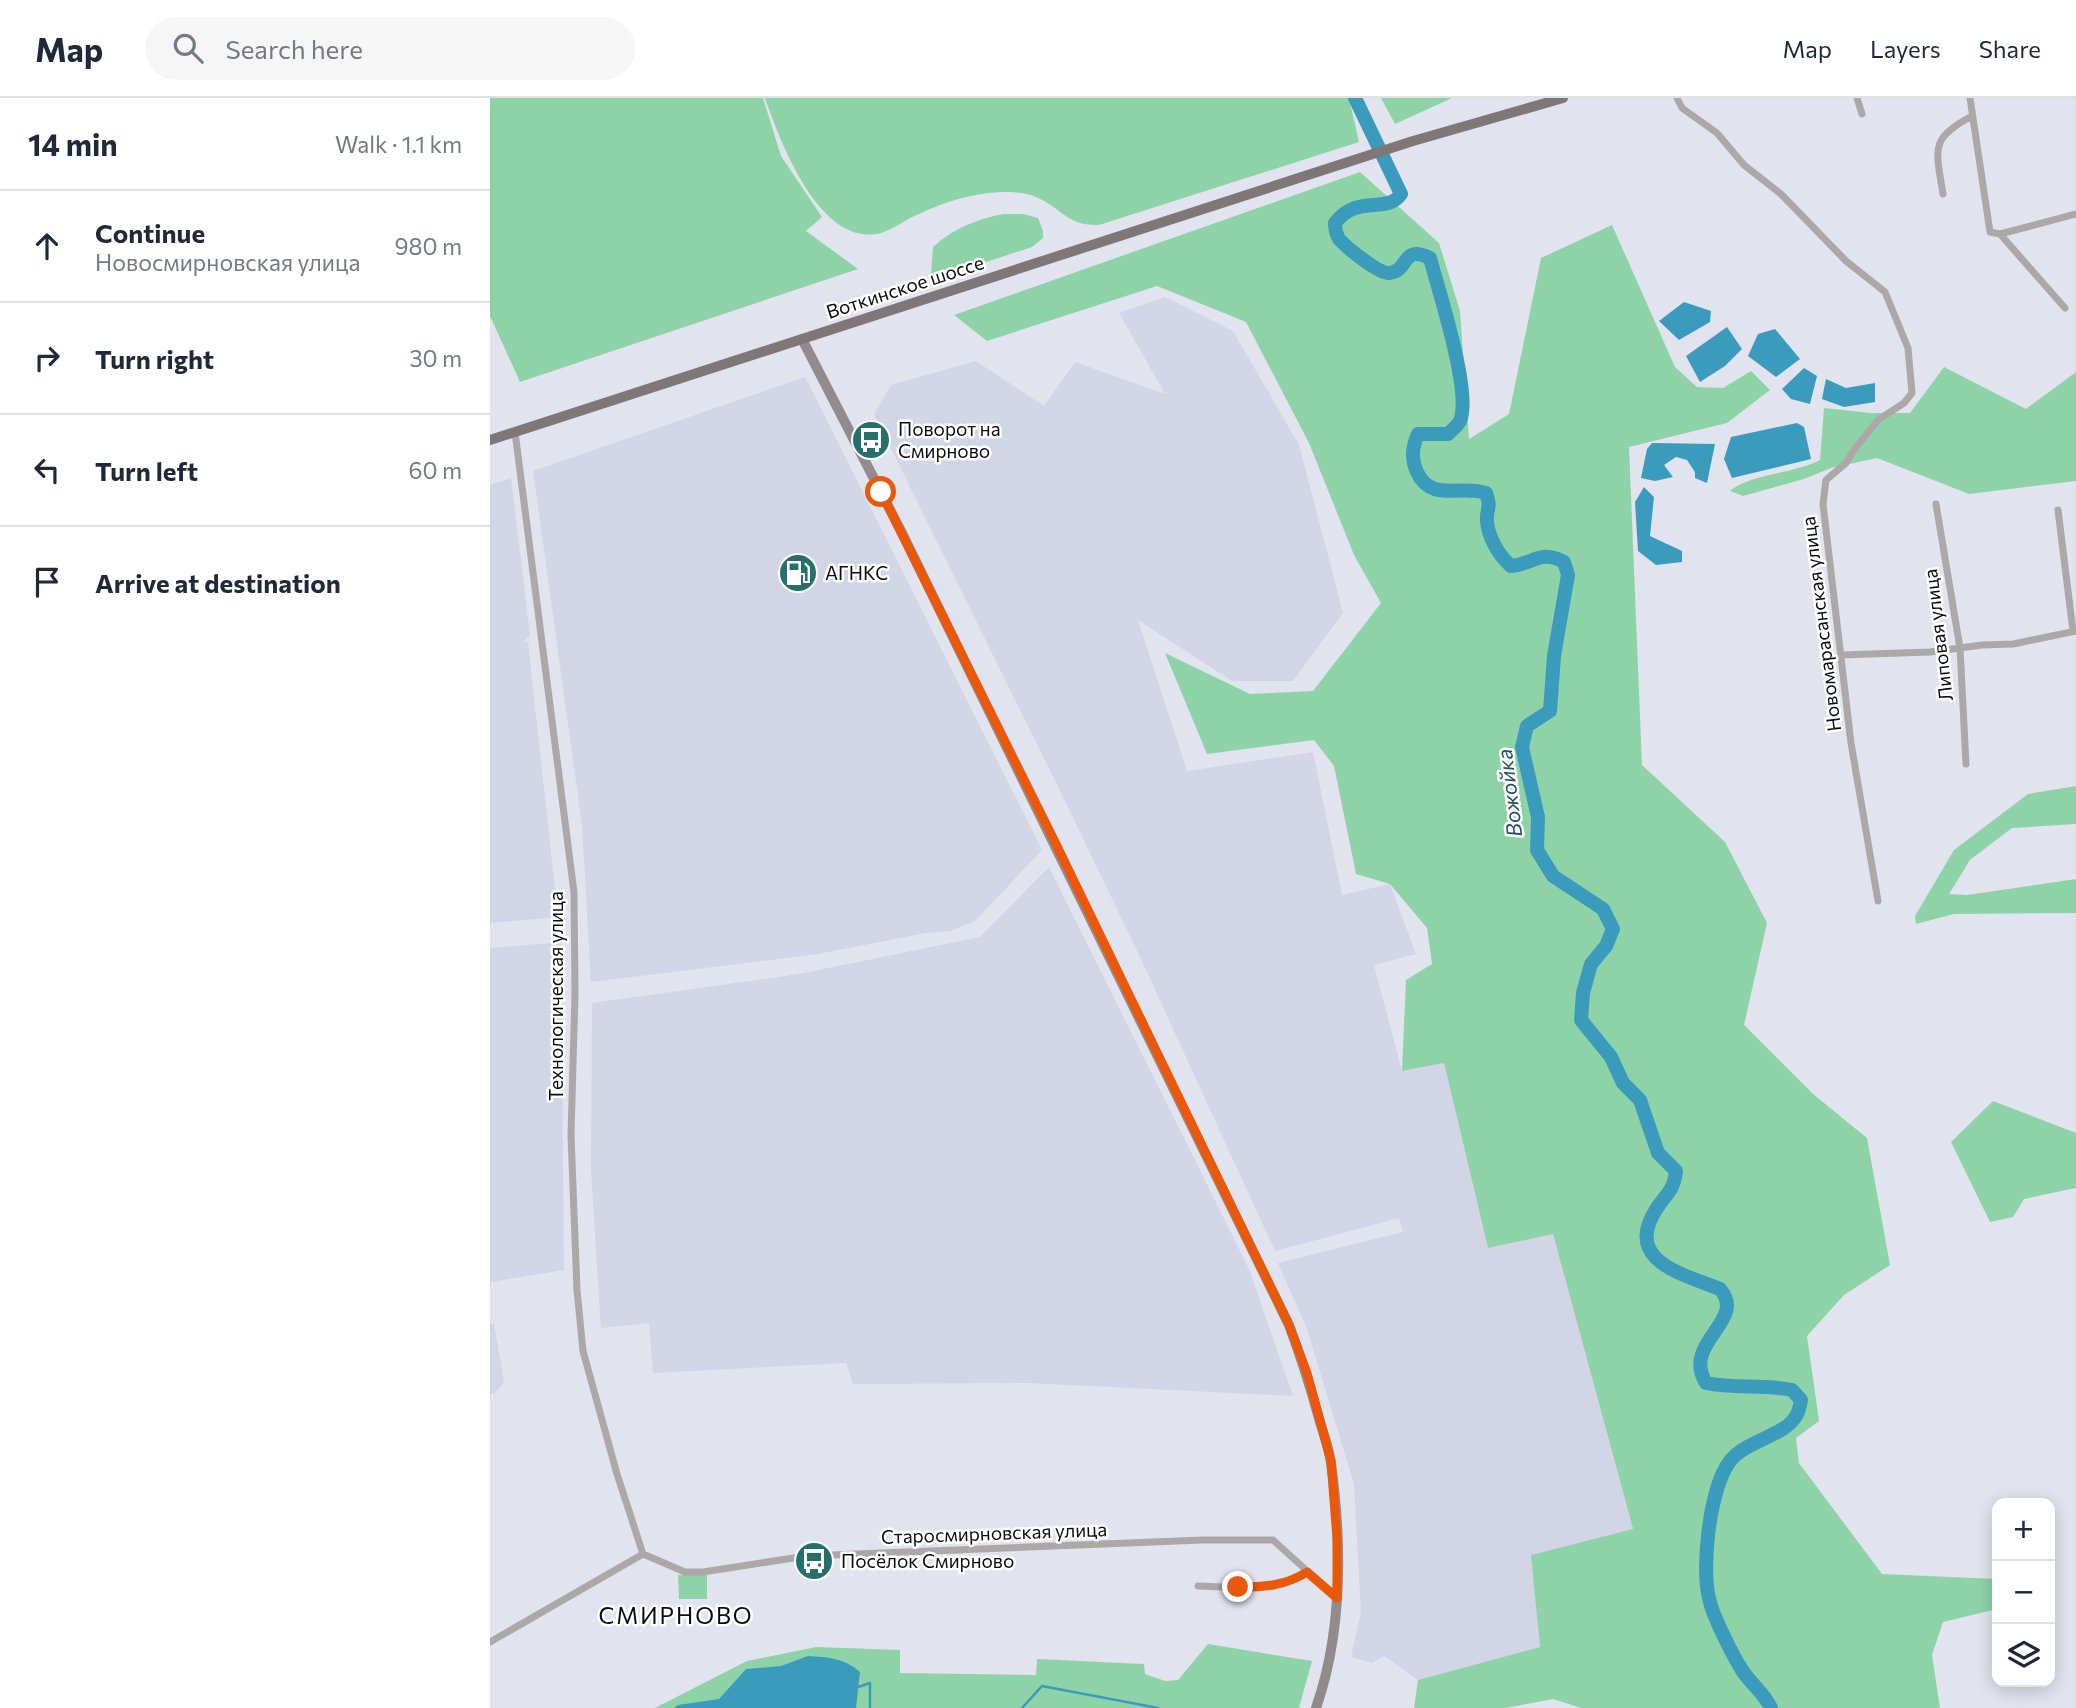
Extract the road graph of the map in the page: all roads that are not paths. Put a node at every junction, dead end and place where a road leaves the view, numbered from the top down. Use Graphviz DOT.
graph roads {
  1 [pos="1563,98"];
  2 [pos="1677,98"];
  3 [pos="1857,98"];
  4 [pos="1970,98"];
  5 [pos="1862,114"];
  6 [pos="1972,116"];
  7 [pos="1943,194"];
  8 [pos="2076,214"];
  9 [pos="2000,234"];
  10 [pos="2065,308"];
  11 [pos="802,339"];
  12 [pos="514,432"];
  13 [pos="490,440"];
  14 [pos="1936,504"];
  15 [pos="2058,509"];
  16 [pos="2075,631"];
  17 [pos="1960,648"];
  18 [pos="1841,654"];
  19 [pos="1966,764"];
  20 [pos="1878,901"];
  21 [pos="643,1554"];
  22 [pos="1307,1572"];
  23 [pos="1198,1586"];
  24 [pos="1337,1598"];
  25 [pos="490,1642"];
  26 [pos="1316,1708"];
  1 -- 11 [label="main road, Воткинское шоссе"];
  2 -- 18 [label="street, Новомарасанская улица"];
  3 -- 5 [label="street"];
  4 -- 6 [label="street"];
  6 -- 7 [label="street"];
  6 -- 9 [label="street"];
  8 -- 9 [label="street"];
  9 -- 10 [label="street"];
  11 -- 12 [label="main road, Воткинское шоссе"];
  11 -- 24 [label="street"];
  12 -- 13 [label="main road, Воткинское шоссе"];
  12 -- 21 [label="street, Технологическая улица"];
  14 -- 17 [label="street, Липовая улица"];
  15 -- 16 [label="street"];
  16 -- 17 [label="street"];
  17 -- 18 [label="street"];
  17 -- 19 [label="street, Липовая улица"];
  18 -- 20 [label="street, Новомарасанская улица"];
  21 -- 22 [label="street, Старосмирновская улица"];
  21 -- 25 [label="street"];
  22 -- 23 [label="street"];
  22 -- 24 [label="street, Старосмирновская улица"];
  24 -- 26 [label="street"];
}
